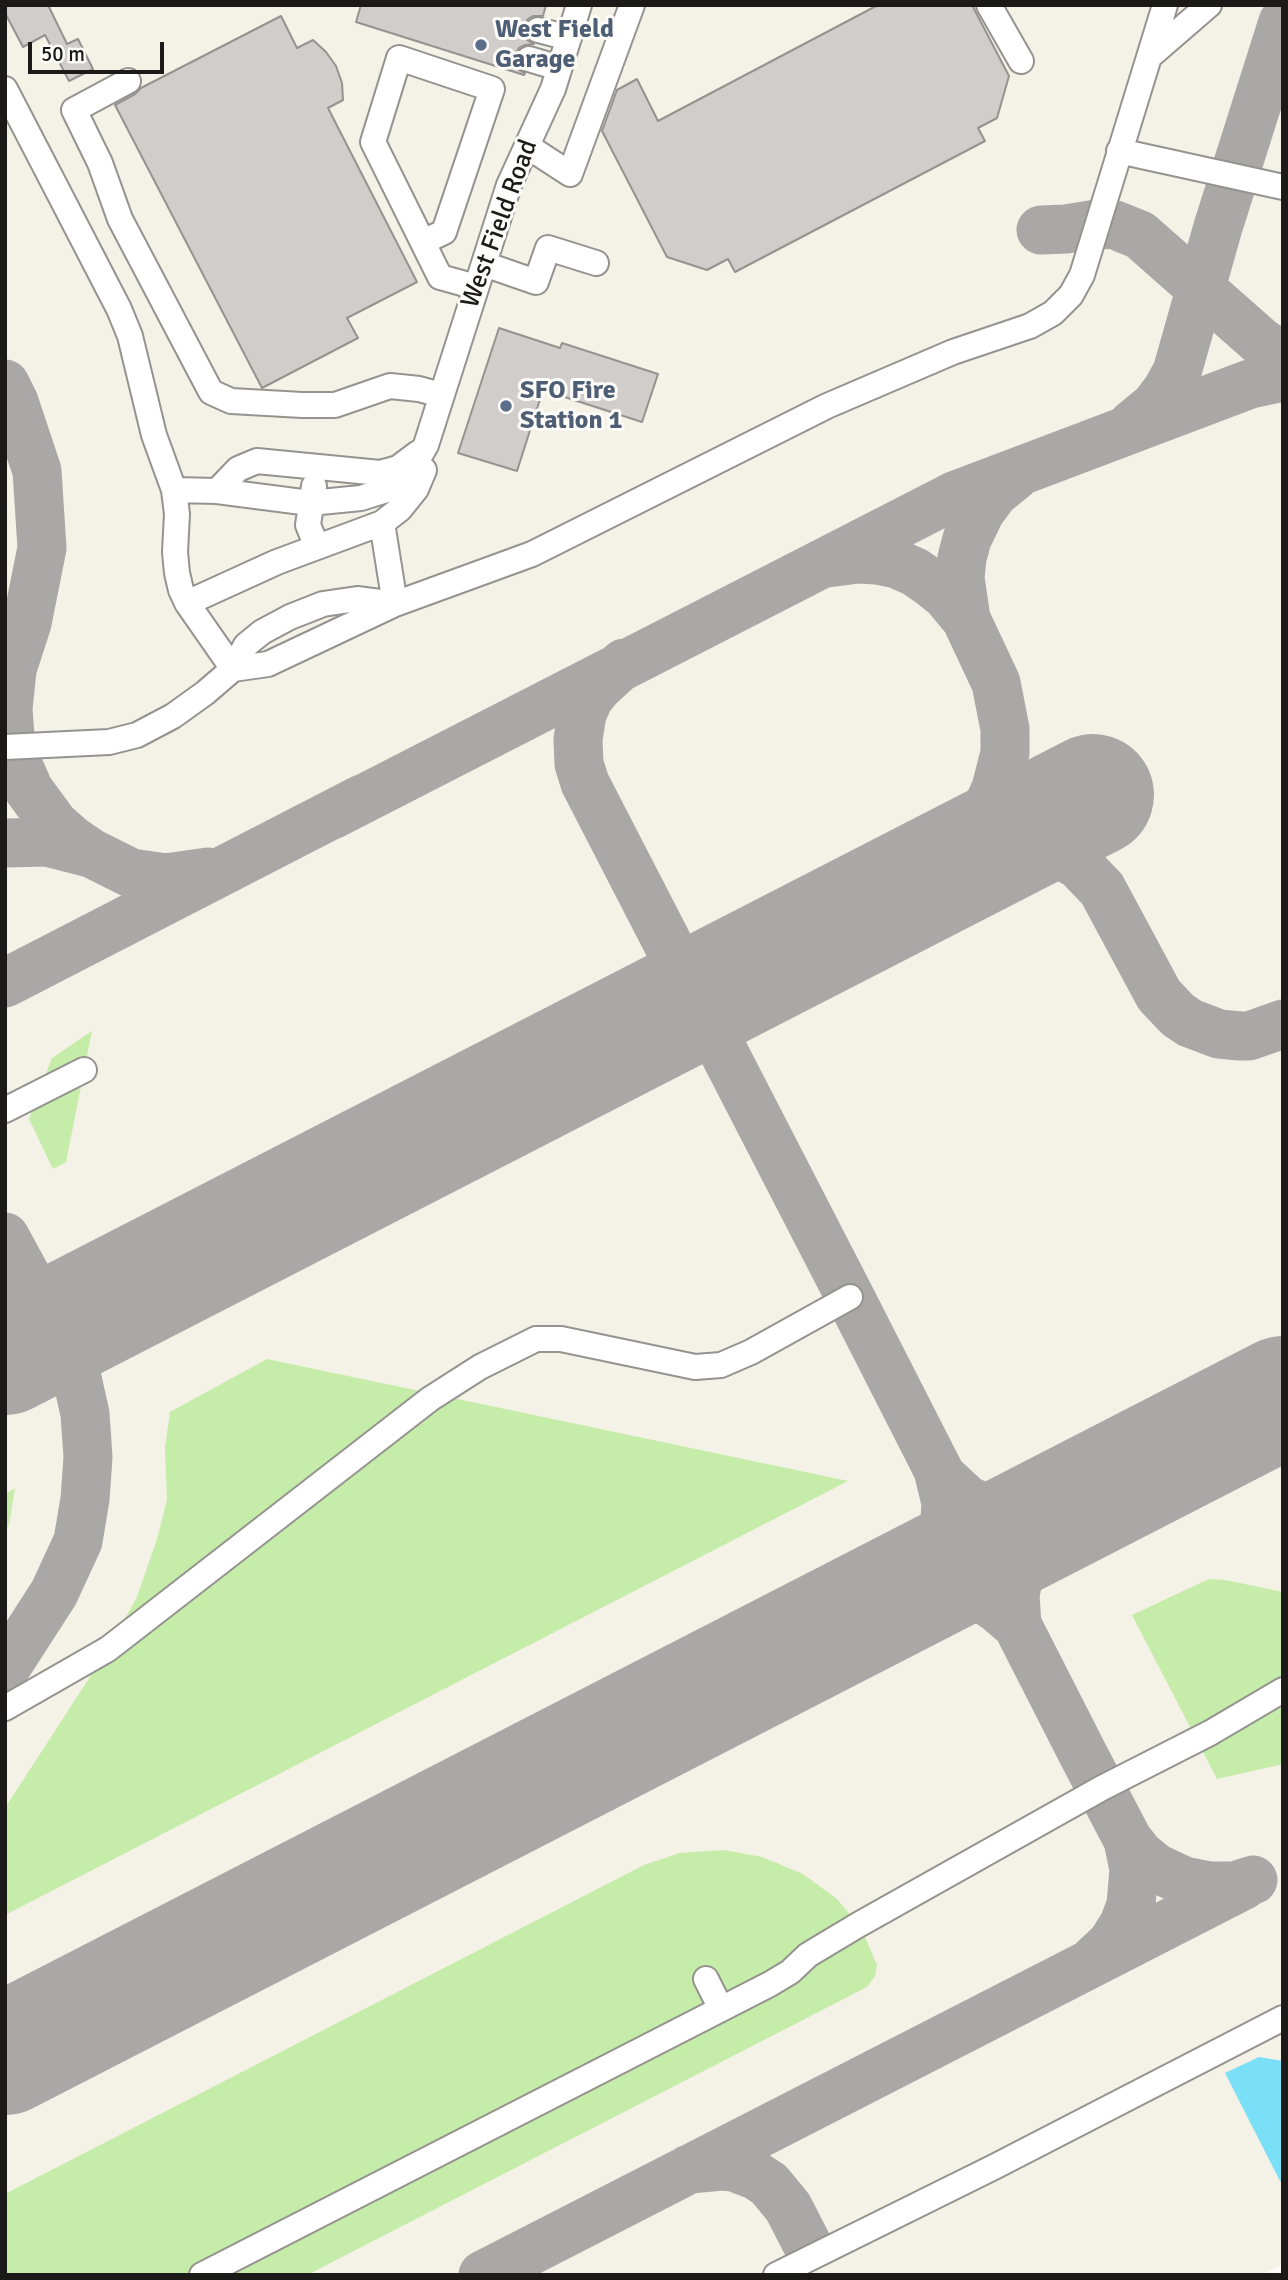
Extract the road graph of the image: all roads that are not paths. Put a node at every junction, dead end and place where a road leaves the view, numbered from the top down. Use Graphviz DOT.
graph roads {
  1 [pos="579,5"];
  2 [pos="632,5"];
  3 [pos="989,5"];
  4 [pos="1165,5"];
  5 [pos="1209,5"];
  6 [pos="538,30"];
  7 [pos="569,38"];
  8 [pos="1150,56"];
  9 [pos="529,59"];
  10 [pos="1021,61"];
  11 [pos="559,68"];
  12 [pos="128,82"];
  13 [pos="5,89"];
  14 [pos="527,146"];
  15 [pos="1119,151"];
  16 [pos="1283,187"];
  17 [pos="423,242"];
  18 [pos="596,263"];
  19 [pos="480,275"];
  20 [pos="441,395"];
  21 [pos="426,445"];
  22 [pos="318,469"];
  23 [pos="174,490"];
  24 [pos="217,491"];
  25 [pos="310,503"];
  26 [pos="382,523"];
  27 [pos="317,547"];
  28 [pos="187,603"];
  29 [pos="395,604"];
  30 [pos="233,668"];
  31 [pos="5,747"];
  32 [pos="84,1070"];
  33 [pos="5,1110"];
  34 [pos="850,1297"];
  35 [pos="1283,1690"];
  36 [pos="5,1708"];
  37 [pos="706,1979"];
  38 [pos="721,2009"];
  39 [pos="1283,2018"];
  40 [pos="202,2275"];
  41 [pos="776,2275"];
  1 -- 7 [label="street, West Field Road"];
  2 -- 14 [label="street"];
  3 -- 10 [label="street"];
  4 -- 8 [label="street"];
  5 -- 8 [label="street"];
  6 -- 7 [label="street"];
  7 -- 11 [label="street, West Field Road"];
  8 -- 15 [label="street"];
  9 -- 11 [label="street"];
  11 -- 14 [label="street, West Field Road"];
  12 -- 20 [label="street"];
  13 -- 23 [label="street"];
  14 -- 19 [label="street, West Field Road"];
  15 -- 16 [label="street"];
  15 -- 29 [label="street"];
  17 -- 17 [label="street"];
  17 -- 19 [label="street"];
  18 -- 19 [label="street"];
  19 -- 20 [label="street, West Field Road"];
  20 -- 21 [label="street, West Field Road"];
  21 -- 22 [label="street"];
  21 -- 25 [label="street"];
  21 -- 26 [label="street"];
  22 -- 24 [label="street"];
  22 -- 25 [label="street"];
  23 -- 24 [label="street"];
  23 -- 28 [label="street"];
  24 -- 25 [label="street"];
  25 -- 27 [label="street"];
  26 -- 27 [label="street"];
  26 -- 29 [label="street"];
  27 -- 28 [label="street"];
  28 -- 30 [label="street"];
  29 -- 30 [label="street"];
  29 -- 30 [label="street"];
  30 -- 31 [label="street"];
  32 -- 33 [label="street"];
  34 -- 36 [label="street"];
  35 -- 38 [label="street"];
  37 -- 38 [label="street"];
  38 -- 40 [label="street"];
  39 -- 41 [label="street"];
}
